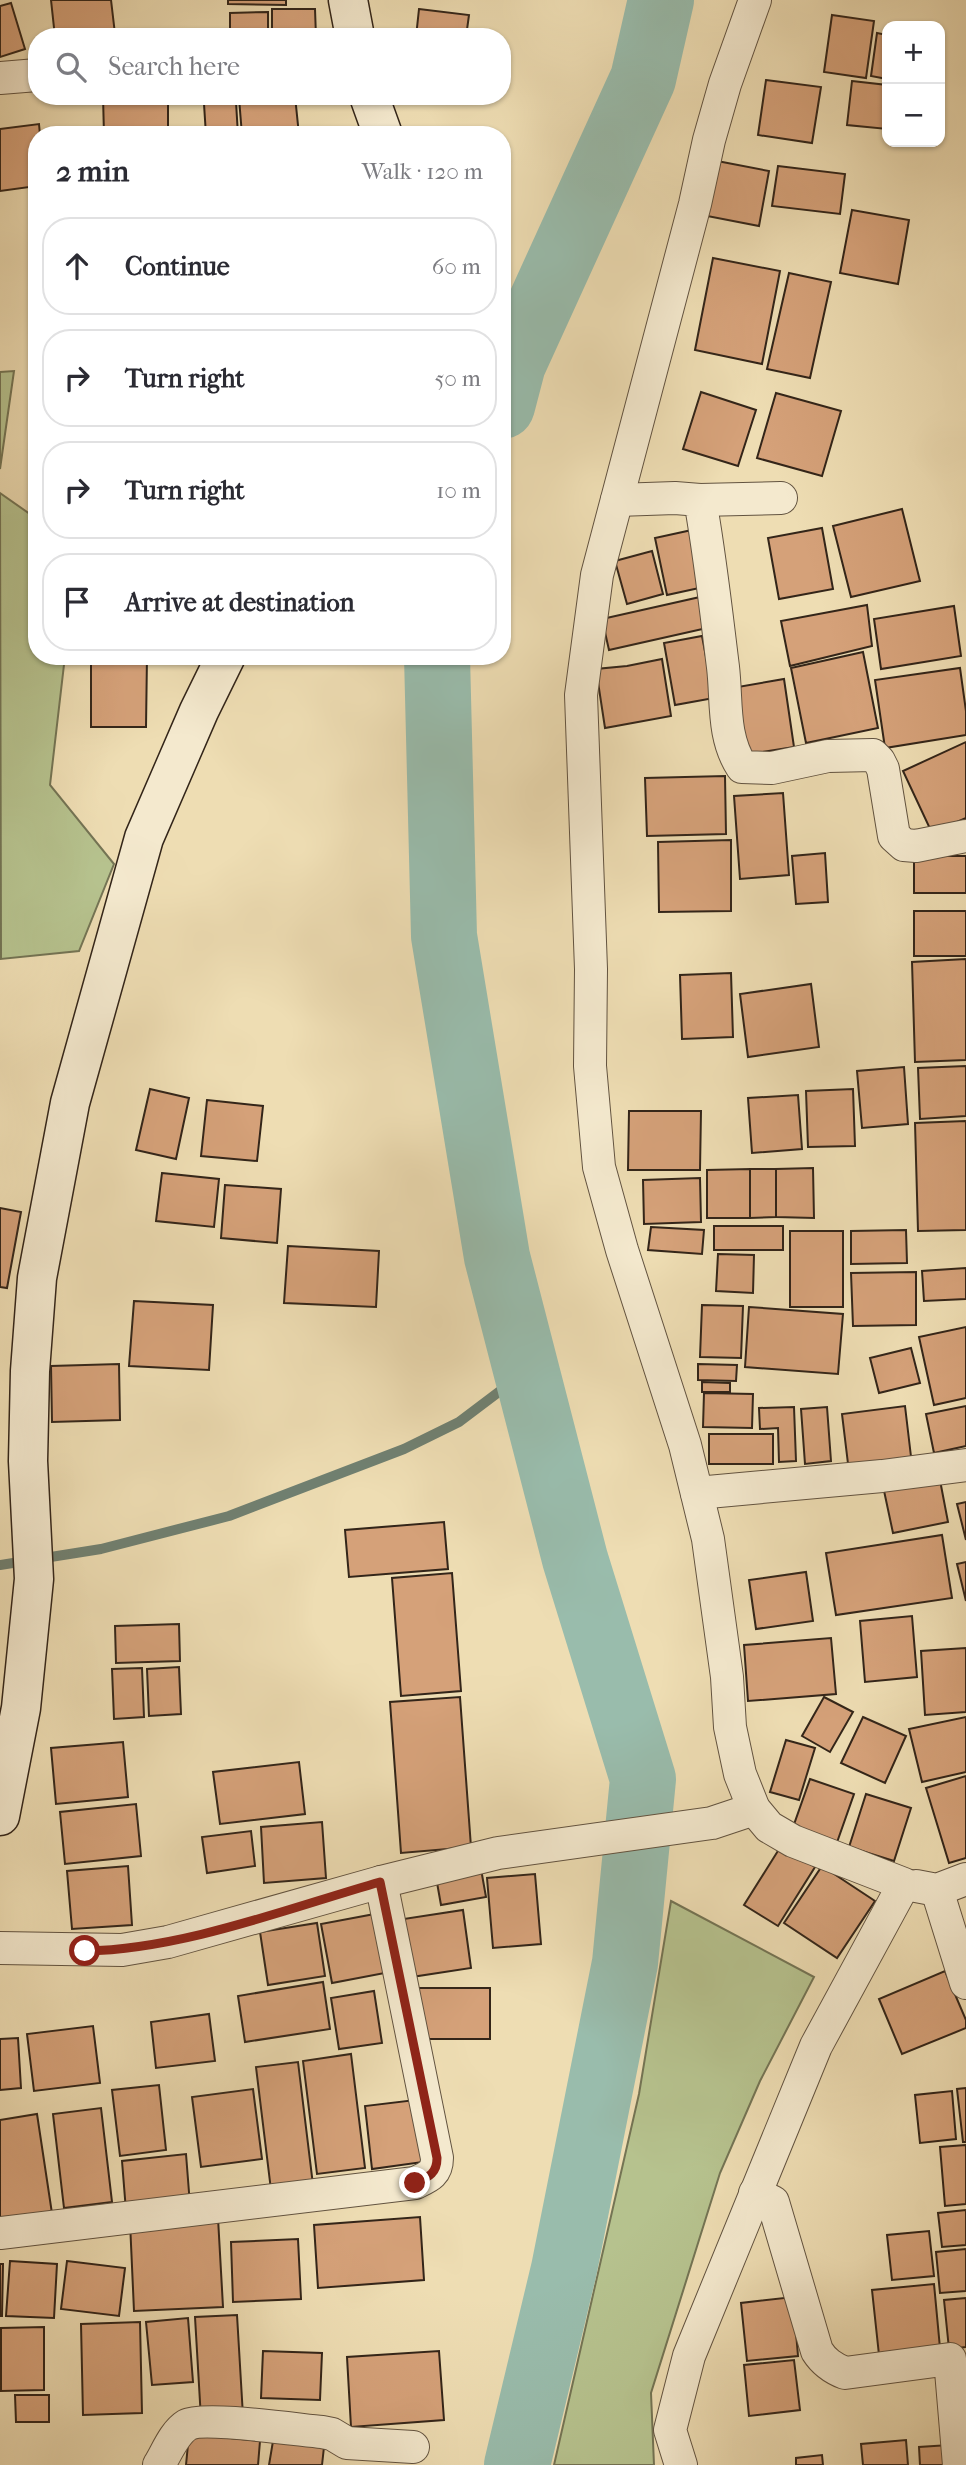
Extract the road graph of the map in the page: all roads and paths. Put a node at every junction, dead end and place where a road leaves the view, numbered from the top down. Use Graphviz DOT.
graph roads {
  1 [pos="348,0"];
  2 [pos="755,0"];
  3 [pos="353,28"];
  4 [pos="28,76"];
  5 [pos="0,78"];
  6 [pos="372,105"];
  7 [pos="380,126"];
  8 [pos="781,498"];
  9 [pos="617,500"];
  10 [pos="700,500"];
  11 [pos="222,665"];
  12 [pos="966,836"];
  13 [pos="966,1465"];
  14 [pos="697,1493"];
  15 [pos="754,1809"];
  16 [pos="0,1816"];
  17 [pos="966,1879"];
  18 [pos="380,1882"];
  19 [pos="904,1884"];
  20 [pos="937,1890"];
  21 [pos="0,1948"];
  22 [pos="966,1983"];
  23 [pos="755,2193"];
  24 [pos="0,2233"];
  25 [pos="958,2358"];
  26 [pos="413,2447"];
  27 [pos="159,2465"];
  28 [pos="681,2465"];
  29 [pos="959,2465"];
  1 -- 3 [label="street"];
  2 -- 9 [label="street"];
  4 -- 5 [label="street"];
  6 -- 7 [label="street"];
  8 -- 10 [label="street"];
  9 -- 10 [label="street"];
  9 -- 14 [label="street"];
  10 -- 12 [label="street"];
  11 -- 16 [label="street"];
  13 -- 14 [label="street"];
  14 -- 15 [label="street"];
  15 -- 18 [label="street"];
  15 -- 19 [label="street"];
  17 -- 20 [label="street"];
  18 -- 21 [label="street"];
  18 -- 24 [label="street"];
  19 -- 20 [label="street"];
  19 -- 23 [label="street"];
  20 -- 22 [label="street"];
  23 -- 25 [label="street"];
  23 -- 28 [label="street"];
  25 -- 29 [label="street"];
  26 -- 27 [label="street"];
}
